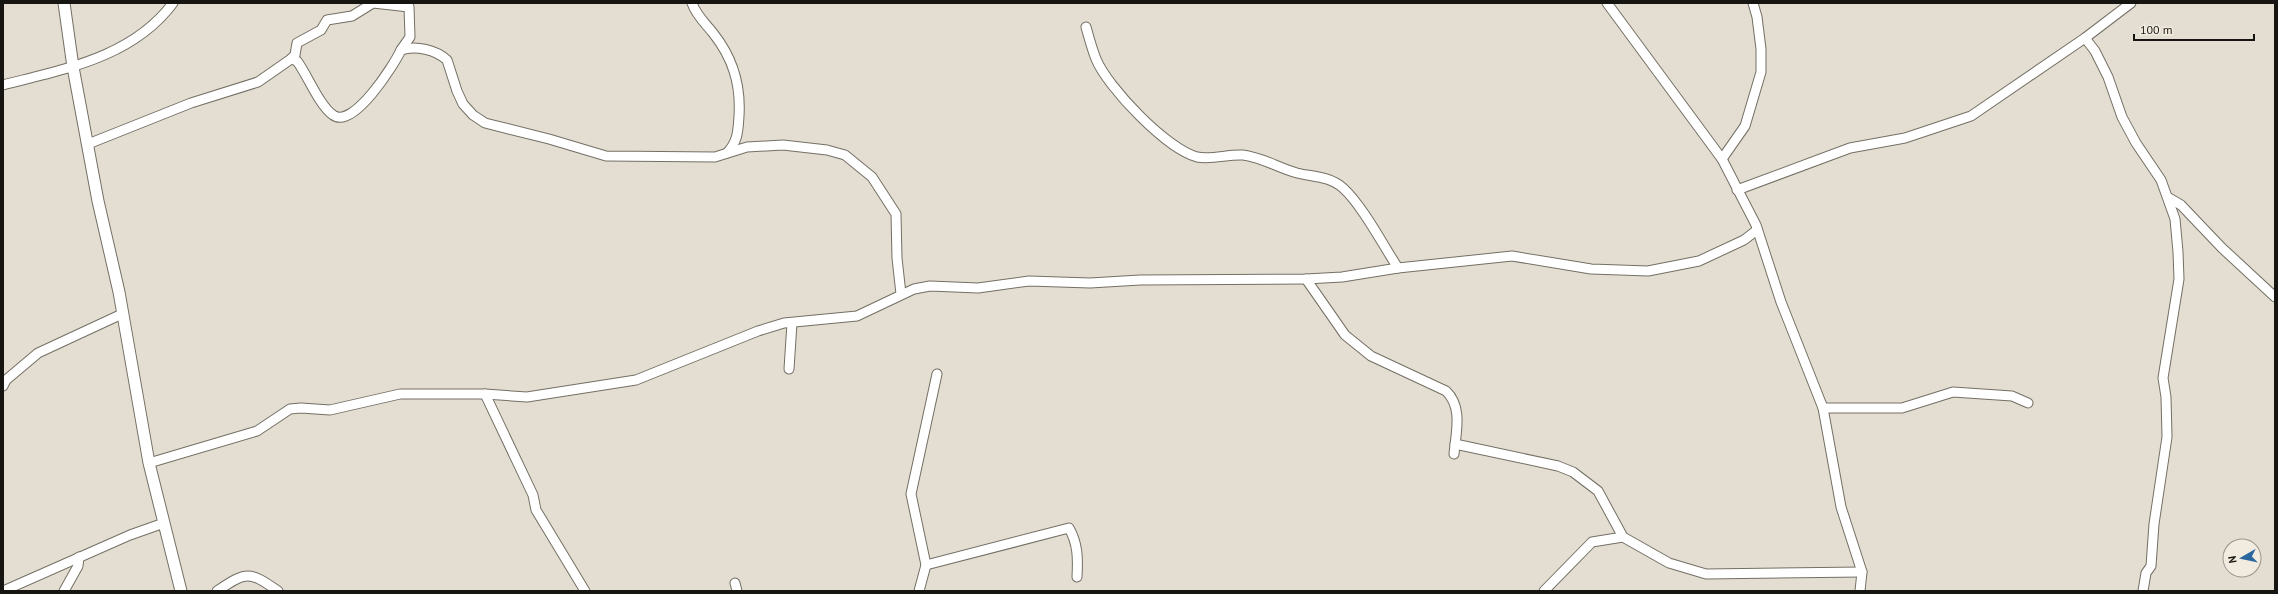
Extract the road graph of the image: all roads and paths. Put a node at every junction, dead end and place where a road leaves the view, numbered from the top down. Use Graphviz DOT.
graph roads {
  1 [pos="64,3"];
  2 [pos="173,3"];
  3 [pos="692,3"];
  4 [pos="1607,3"];
  5 [pos="1753,3"];
  6 [pos="2131,3"];
  7 [pos="1086,27"];
  8 [pos="2085,38"];
  9 [pos="401,50"];
  10 [pos="294,60"];
  11 [pos="73,67"];
  12 [pos="3,85"];
  13 [pos="88,144"];
  14 [pos="735,145"];
  15 [pos="747,146"];
  16 [pos="726,154"];
  17 [pos="1722,159"];
  18 [pos="1737,190"];
  19 [pos="2169,198"];
  20 [pos="1758,230"];
  21 [pos="1398,268"];
  22 [pos="1306,279"];
  23 [pos="902,294"];
  24 [pos="2275,296"];
  25 [pos="122,314"];
  26 [pos="792,323"];
  27 [pos="788,369"];
  28 [pos="937,374"];
  29 [pos="3,386"];
  30 [pos="485,394"];
  31 [pos="2028,403"];
  32 [pos="1823,408"];
  33 [pos="149,463"];
  34 [pos="164,523"];
  35 [pos="1623,537"];
  36 [pos="79,557"];
  37 [pos="926,565"];
  38 [pos="1862,572"];
  39 [pos="1077,577"];
  40 [pos="3,591"];
  41 [pos="64,591"];
  42 [pos="181,591"];
  43 [pos="217,591"];
  44 [pos="278,591"];
  45 [pos="585,591"];
  46 [pos="919,591"];
  47 [pos="1544,591"];
  48 [pos="1860,591"];
  49 [pos="2143,591"];
  1 -- 11 [label="street"];
  2 -- 11 [label="street"];
  3 -- 14 [label="street"];
  4 -- 17 [label="street"];
  5 -- 17 [label="street"];
  6 -- 8 [label="street"];
  7 -- 21 [label="street"];
  8 -- 18 [label="street"];
  8 -- 19 [label="street"];
  9 -- 10 [label="street"];
  9 -- 10 [label="street"];
  9 -- 16 [label="street"];
  10 -- 13 [label="street"];
  11 -- 12 [label="street"];
  11 -- 13 [label="street"];
  13 -- 25 [label="street"];
  14 -- 15 [label="street"];
  14 -- 16 [label="street"];
  15 -- 16 [label="street"];
  15 -- 23 [label="street"];
  17 -- 18 [label="street"];
  18 -- 20 [label="street"];
  19 -- 24 [label="street"];
  19 -- 49 [label="street"];
  20 -- 21 [label="street"];
  20 -- 32 [label="street"];
  21 -- 22 [label="street"];
  22 -- 23 [label="street"];
  22 -- 35 [label="street"];
  23 -- 26 [label="street"];
  25 -- 29 [label="street"];
  25 -- 33 [label="street"];
  26 -- 27 [label="street"];
  26 -- 30 [label="street"];
  28 -- 37 [label="street"];
  30 -- 33 [label="street"];
  30 -- 45 [label="street"];
  31 -- 32 [label="street"];
  32 -- 38 [label="street"];
  33 -- 34 [label="street"];
  34 -- 36 [label="street"];
  34 -- 42 [label="street"];
  35 -- 38 [label="street"];
  35 -- 47 [label="street"];
  36 -- 40 [label="street"];
  36 -- 41 [label="street"];
  37 -- 39 [label="street"];
  37 -- 46 [label="street"];
  38 -- 48 [label="street"];
  43 -- 44 [label="street"];
}
